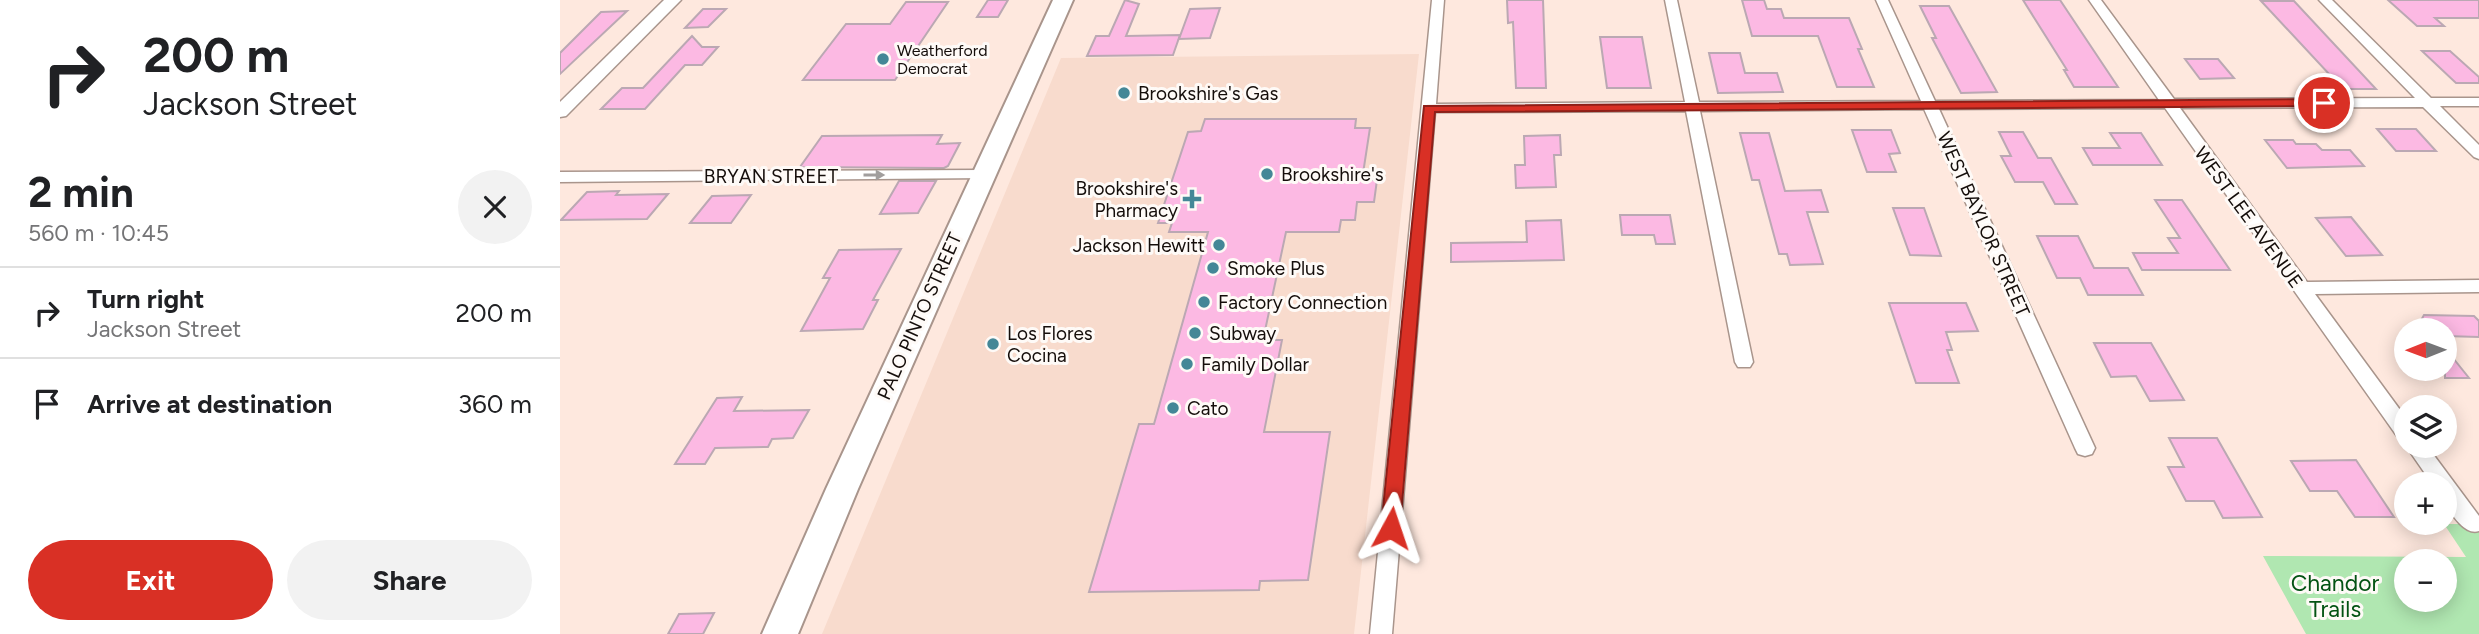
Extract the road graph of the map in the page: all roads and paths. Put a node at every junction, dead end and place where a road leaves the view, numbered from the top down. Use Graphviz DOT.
graph roads {
  1 [pos="673,0"];
  2 [pos="1063,0"];
  3 [pos="1438,0"];
  4 [pos="1671,0"];
  5 [pos="1882,0"];
  6 [pos="2095,0"];
  7 [pos="2325,0"];
  8 [pos="2479,102"];
  9 [pos="2167,103"];
  10 [pos="2428,103"];
  11 [pos="1930,107"];
  12 [pos="1429,108"];
  13 [pos="1693,108"];
  14 [pos="560,112"];
  15 [pos="2479,154"];
  16 [pos="982,175"];
  17 [pos="560,177"];
  18 [pos="2479,286"];
  19 [pos="2300,288"];
  20 [pos="1744,362"];
  21 [pos="2394,417"];
  22 [pos="2085,447"];
  23 [pos="2457,502"];
  24 [pos="2473,524"];
  25 [pos="780,634"];
  26 [pos="1381,634"];
  1 -- 14 [label="street"];
  2 -- 16 [label="main road, PALO PINTO STREET"];
  3 -- 12 [label="street"];
  4 -- 13 [label="street"];
  5 -- 11 [label="street, WEST BAYLOR STREET"];
  6 -- 9 [label="street, WEST LEE AVENUE"];
  7 -- 10 [label="street"];
  8 -- 10 [label="street"];
  9 -- 10 [label="street"];
  9 -- 11 [label="street"];
  9 -- 19 [label="street, WEST LEE AVENUE"];
  10 -- 15 [label="street"];
  11 -- 13 [label="street"];
  11 -- 22 [label="street, WEST BAYLOR STREET"];
  12 -- 13 [label="street"];
  12 -- 26 [label="street"];
  13 -- 20 [label="street"];
  17 -- 16 [label="street, BRYAN STREET, one-way"];
  16 -- 25 [label="main road, PALO PINTO STREET"];
  18 -- 19 [label="street"];
  19 -- 21 [label="street, WEST LEE AVENUE"];
  23 -- 24 [label="street"];
}
